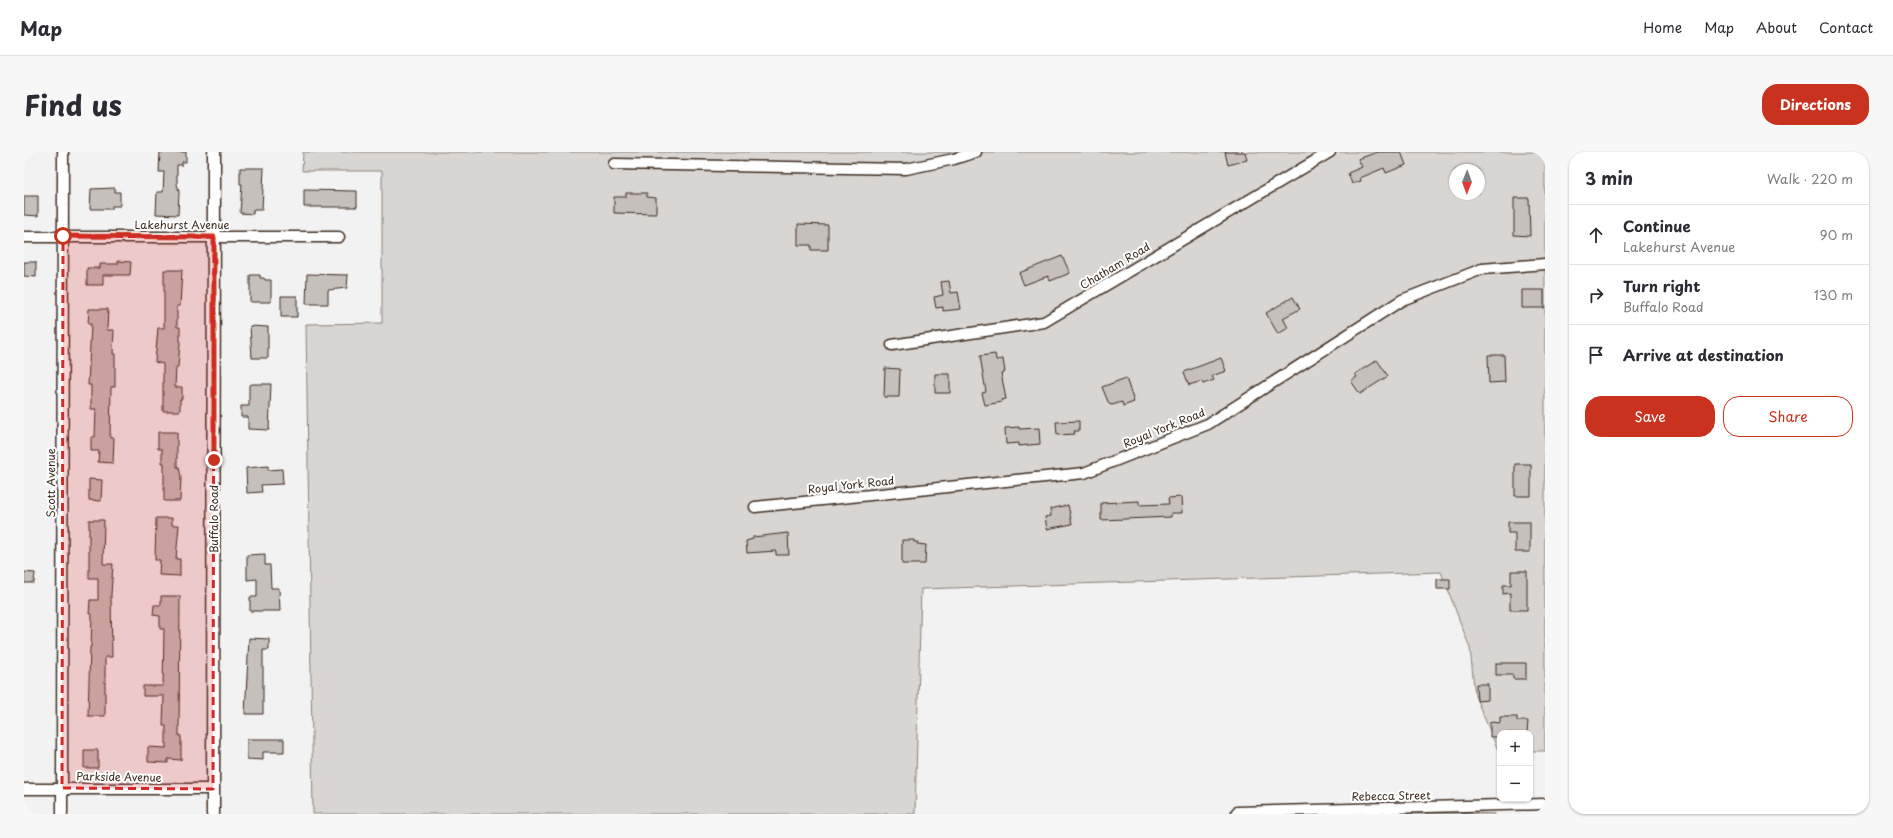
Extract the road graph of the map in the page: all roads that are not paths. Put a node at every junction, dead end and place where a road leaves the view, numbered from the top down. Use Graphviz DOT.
graph roads {
  1 [pos="63,152"];
  2 [pos="214,152"];
  3 [pos="976,152"];
  4 [pos="1330,152"];
  5 [pos="614,164"];
  6 [pos="63,236"];
  7 [pos="24,237"];
  8 [pos="214,237"];
  9 [pos="339,237"];
  10 [pos="1545,264"];
  11 [pos="892,345"];
  12 [pos="755,507"];
  13 [pos="24,788"];
  14 [pos="62,788"];
  15 [pos="213,789"];
  16 [pos="1545,804"];
  17 [pos="1237,812"];
  18 [pos="62,814"];
  19 [pos="213,814"];
  1 -- 6 [label="street, Scott Avenue"];
  2 -- 8 [label="street, Buffalo Road"];
  3 -- 5 [label="street"];
  4 -- 11 [label="street, Chatham Road"];
  6 -- 7 [label="street, Lakehurst Avenue"];
  6 -- 8 [label="street, Lakehurst Avenue"];
  6 -- 14 [label="street, Scott Avenue"];
  8 -- 9 [label="street, Lakehurst Avenue"];
  8 -- 15 [label="street, Buffalo Road"];
  10 -- 12 [label="street, Royal York Road"];
  13 -- 14 [label="street, Parkside Avenue"];
  14 -- 15 [label="street, Parkside Avenue"];
  14 -- 18 [label="street, Scott Avenue"];
  15 -- 19 [label="street, Buffalo Road"];
  16 -- 17 [label="street, Rebecca Street"];
}
